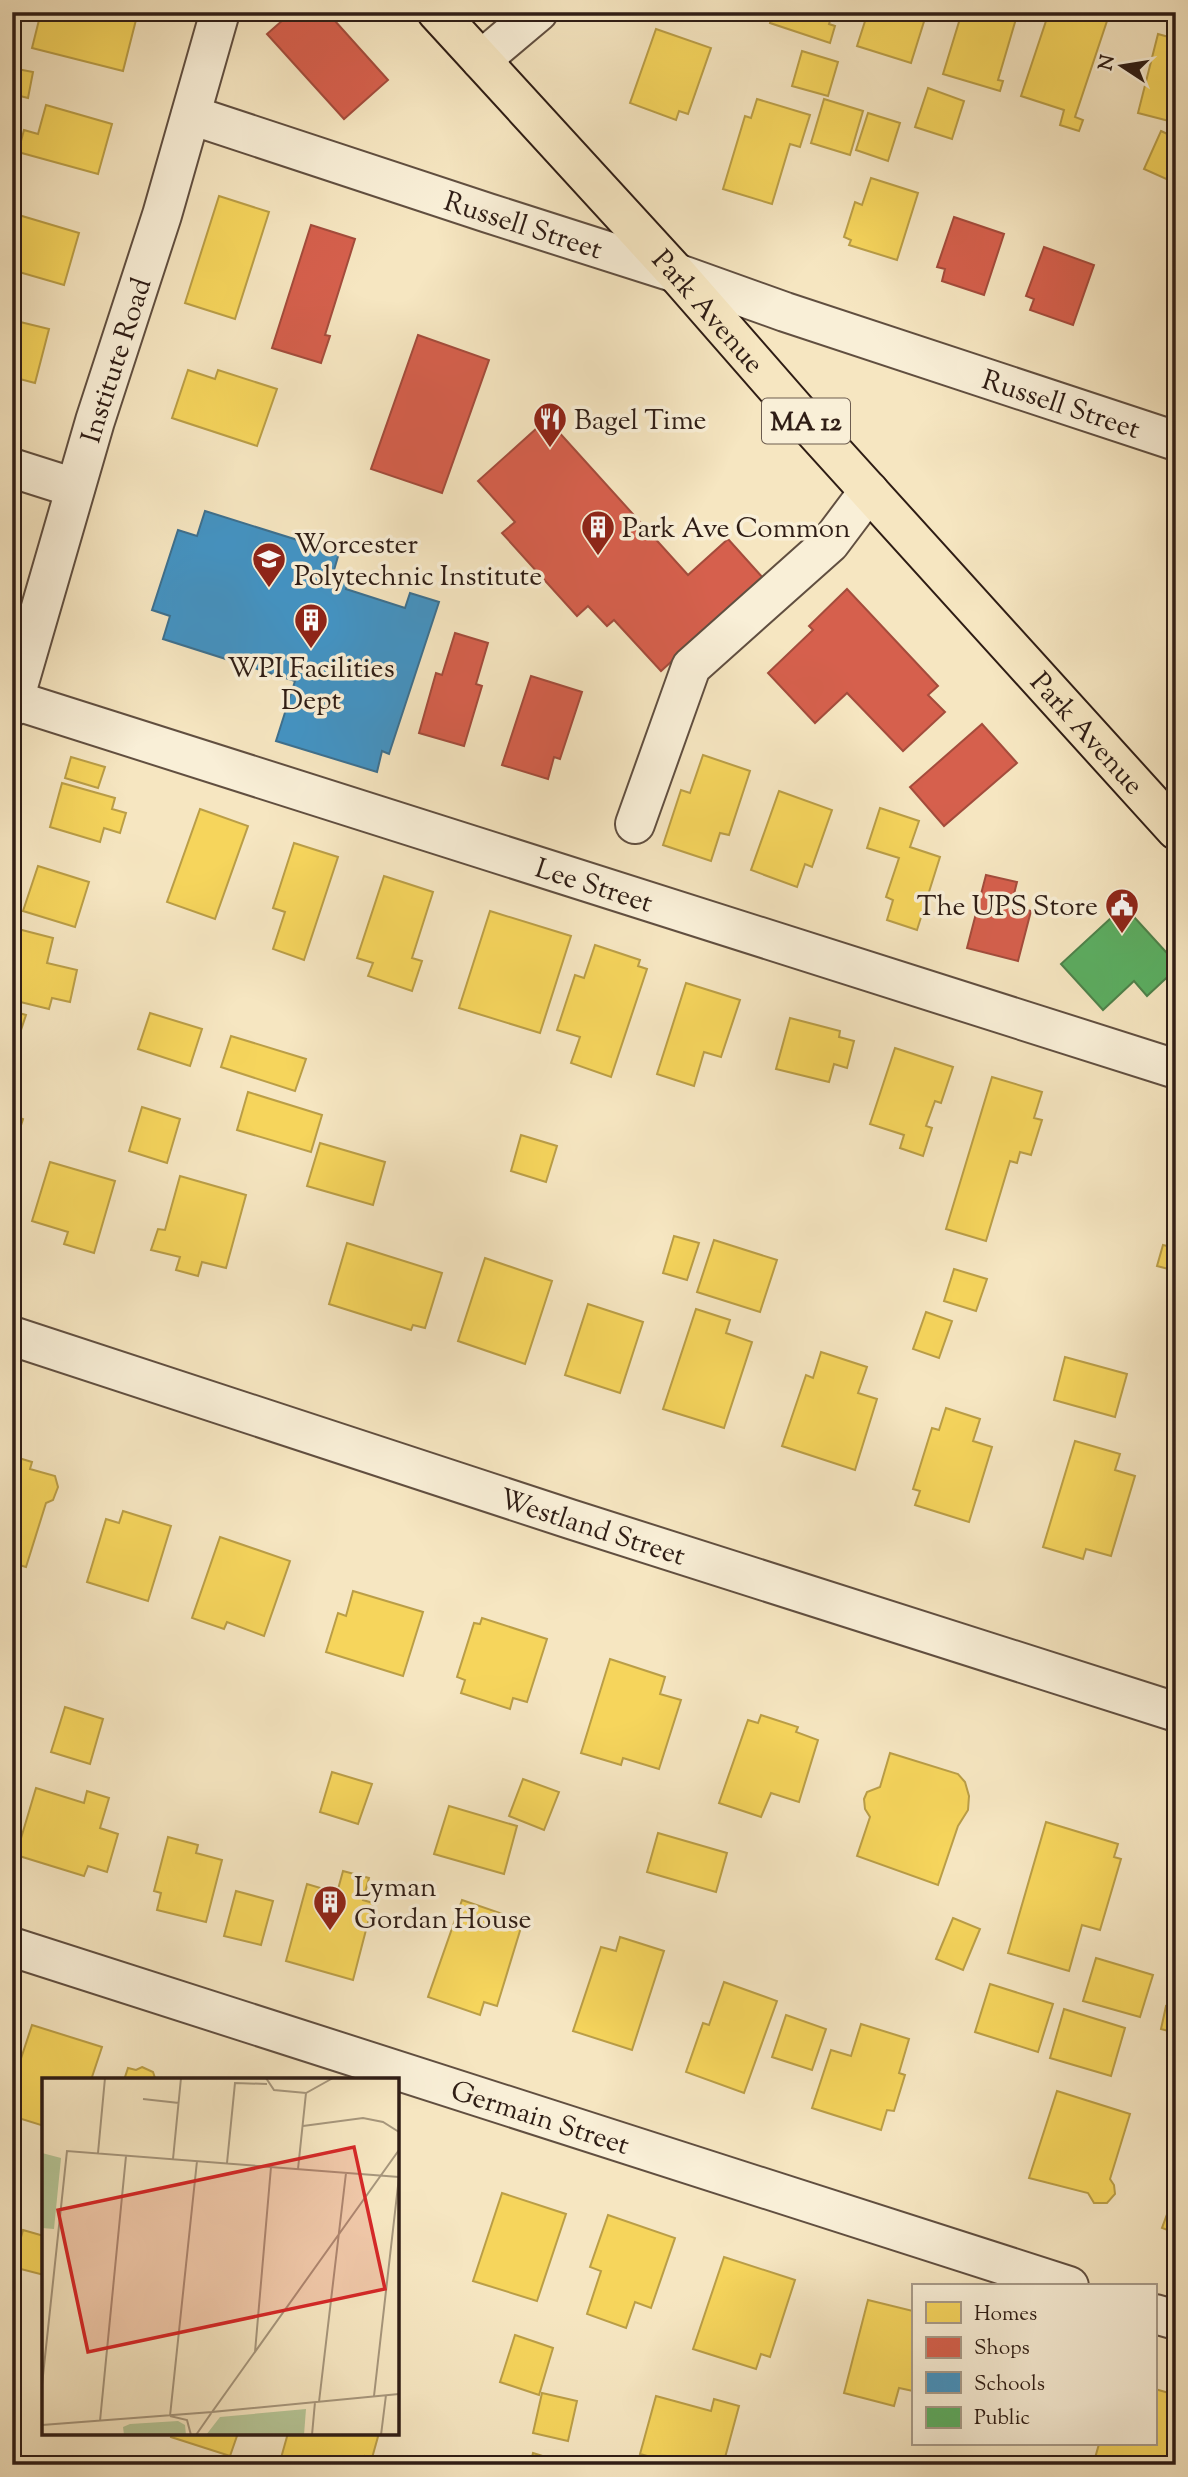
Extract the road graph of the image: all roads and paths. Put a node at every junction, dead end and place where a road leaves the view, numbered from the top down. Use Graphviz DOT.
graph roads {
  1 [pos="220,12"];
  2 [pos="437,12"];
  3 [pos="536,13"];
  4 [pos="481,60"];
  5 [pos="191,115"];
  6 [pos="676,272"];
  7 [pos="1176,441"];
  8 [pos="12,468"];
  9 [pos="75,488"];
  10 [pos="869,491"];
  11 [pos="13,703"];
  12 [pos="635,824"];
  13 [pos="1176,830"];
  14 [pos="1176,1069"];
  15 [pos="12,1336"];
  16 [pos="1176,1712"];
  17 [pos="12,1947"];
  18 [pos="1063,2284"];
  19 [pos="1156,2314"];
  20 [pos="1176,2320"];
  1 -- 5 [label="street, Institute Road"];
  2 -- 4 [label="main road, Park Avenue / MA 12"];
  3 -- 4 [label="street"];
  4 -- 6 [label="main road, Park Avenue / MA 12"];
  5 -- 6 [label="street, Russell Street"];
  5 -- 9 [label="street, Institute Road"];
  6 -- 7 [label="street, Russell Street"];
  6 -- 10 [label="main road, Park Avenue / MA 12"];
  8 -- 9 [label="street"];
  9 -- 11 [label="street, Institute Road"];
  10 -- 12 [label="street"];
  10 -- 13 [label="main road, Park Avenue / MA 12"];
  11 -- 14 [label="street, Lee Street"];
  15 -- 16 [label="street, Westland Street"];
  17 -- 18 [label="street, Germain Street"];
  19 -- 20 [label="street"];
}
